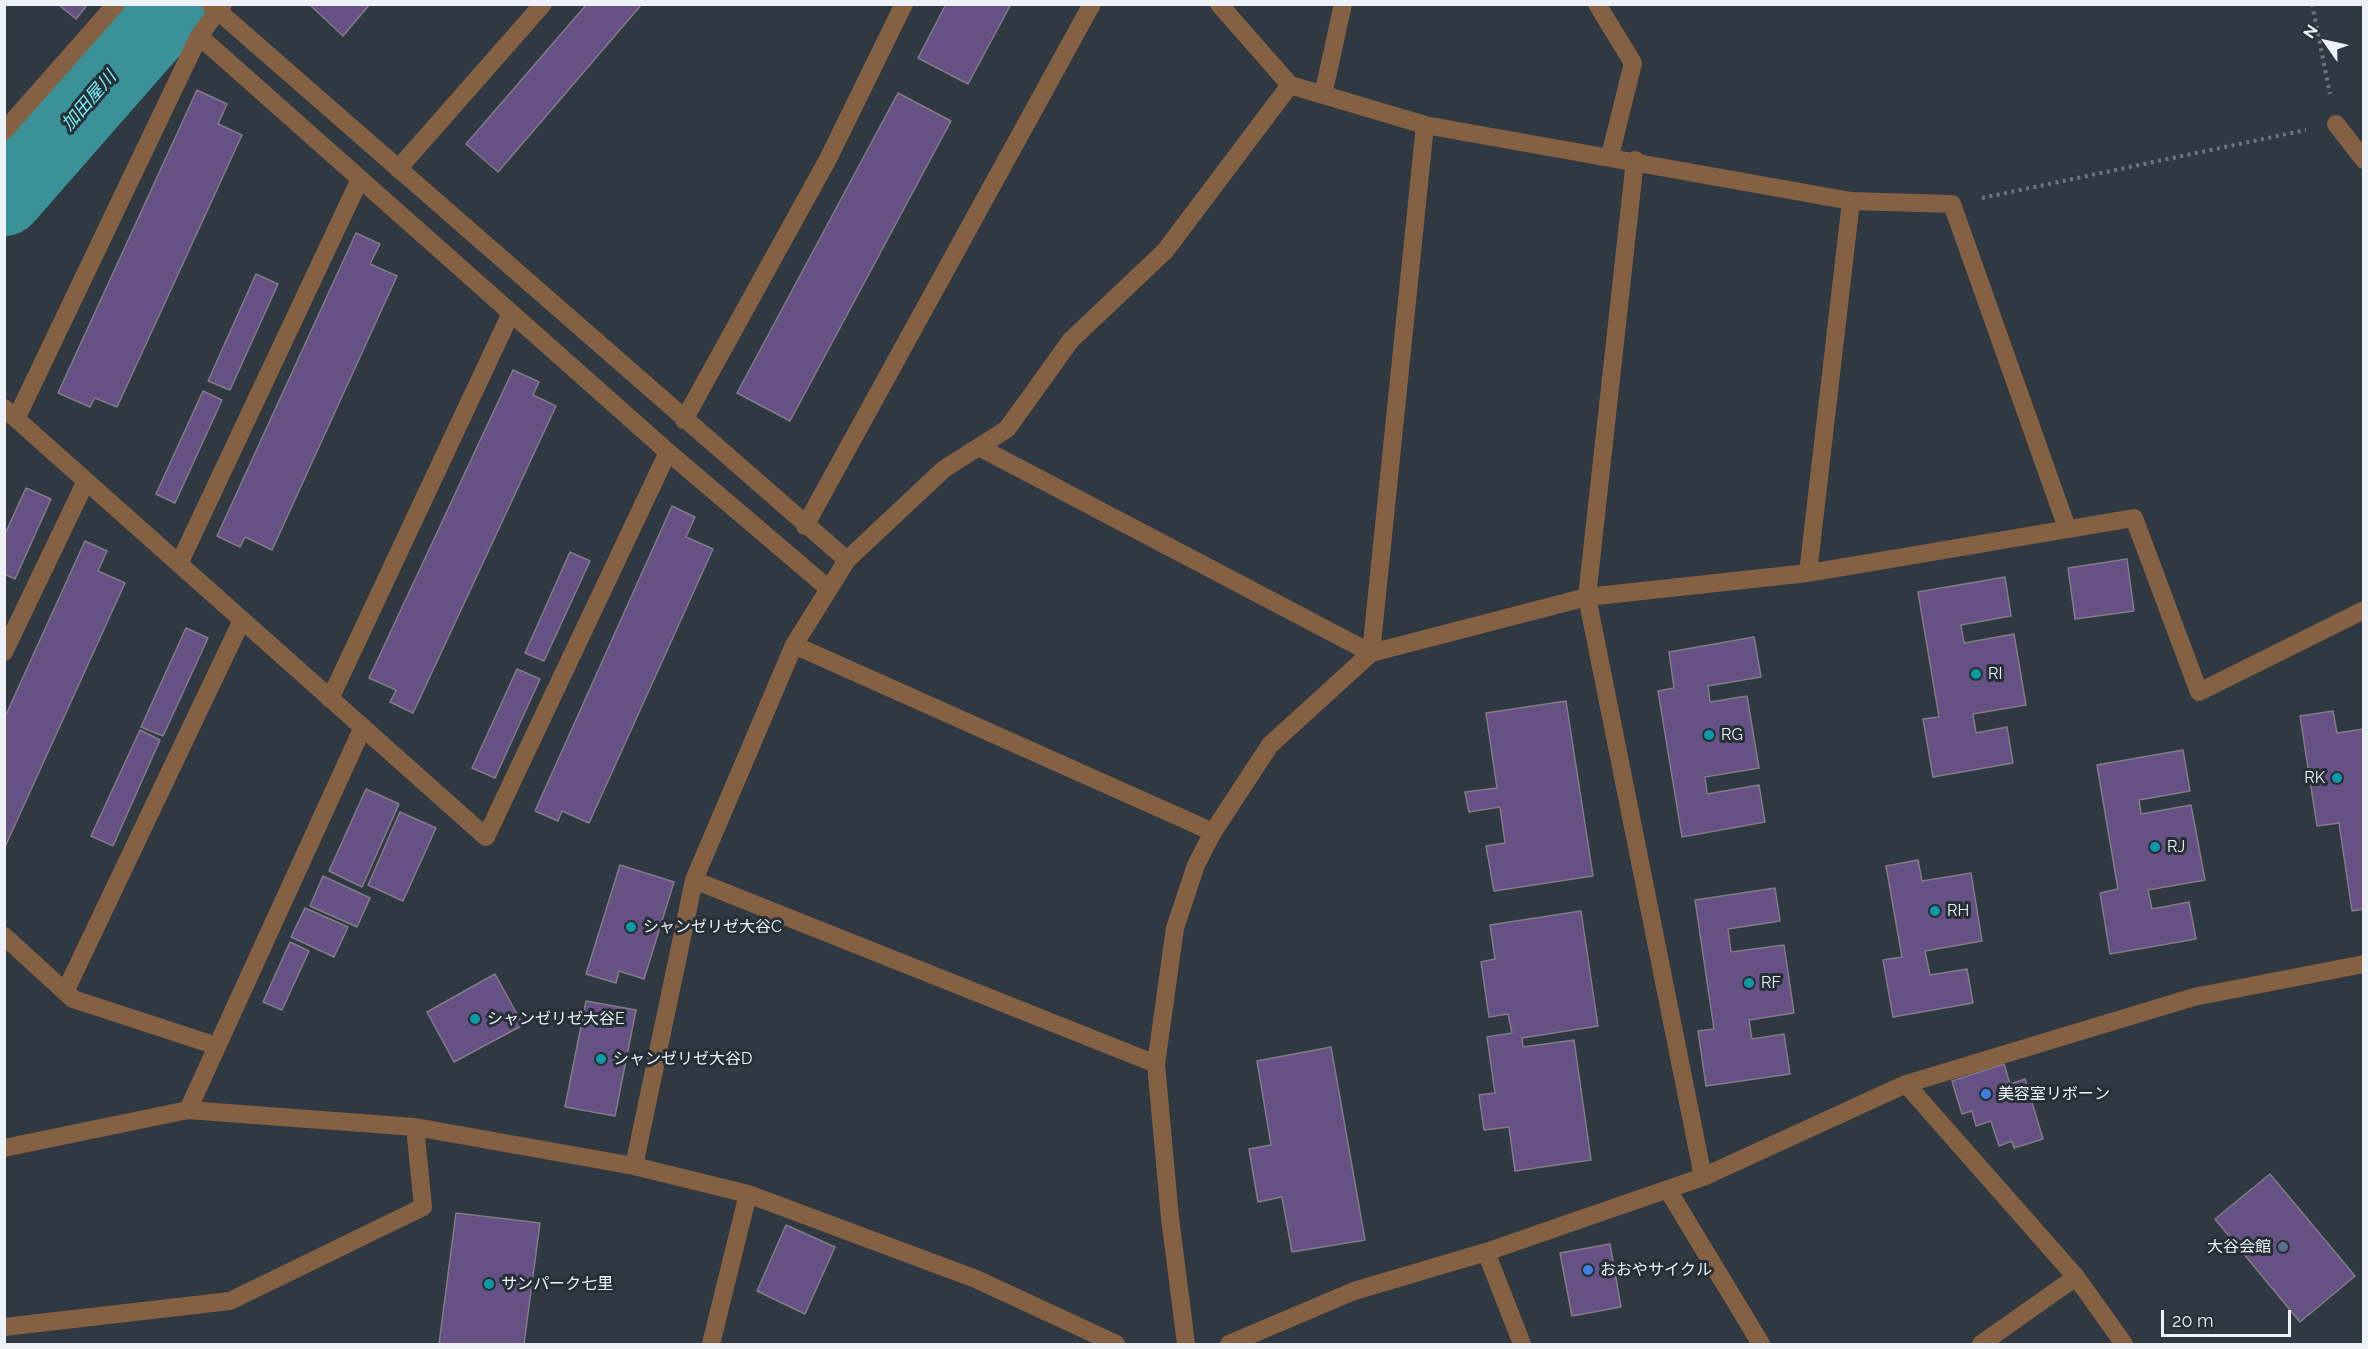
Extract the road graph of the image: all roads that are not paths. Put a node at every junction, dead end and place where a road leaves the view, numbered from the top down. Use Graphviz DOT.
graph roads {
  1 [pos="116,4"];
  2 [pos="543,4"];
  3 [pos="1092,4"];
  4 [pos="1219,4"];
  5 [pos="1343,4"];
  6 [pos="1597,4"];
  7 [pos="899,6"];
  8 [pos="217,7"];
  9 [pos="199,36"];
  10 [pos="1290,85"];
  11 [pos="1323,95"];
  12 [pos="2336,124"];
  13 [pos="1425,125"];
  14 [pos="4,131"];
  15 [pos="1610,156"];
  16 [pos="1635,160"];
  17 [pos="2364,160"];
  18 [pos="398,169"];
  19 [pos="360,179"];
  20 [pos="1851,201"];
  21 [pos="511,313"];
  22 [pos="10,414"];
  23 [pos="684,420"];
  24 [pos="979,447"];
  25 [pos="668,452"];
  26 [pos="86,481"];
  27 [pos="805,526"];
  28 [pos="2067,528"];
  29 [pos="847,561"];
  30 [pos="179,564"];
  31 [pos="1808,573"];
  32 [pos="829,589"];
  33 [pos="1587,597"];
  34 [pos="2364,610"];
  35 [pos="242,620"];
  36 [pos="794,645"];
  37 [pos="4,652"];
  38 [pos="1371,653"];
  39 [pos="330,699"];
  40 [pos="363,727"];
  41 [pos="1213,832"];
  42 [pos="694,880"];
  43 [pos="4,936"];
  44 [pos="2364,964"];
  45 [pos="65,992"];
  46 [pos="217,1046"];
  47 [pos="1156,1064"];
  48 [pos="1906,1084"];
  49 [pos="188,1110"];
  50 [pos="415,1127"];
  51 [pos="4,1148"];
  52 [pos="634,1166"];
  53 [pos="1704,1178"];
  54 [pos="1668,1190"];
  55 [pos="748,1194"];
  56 [pos="1486,1252"];
  57 [pos="2076,1277"];
  58 [pos="4,1327"];
  59 [pos="711,1344"];
  60 [pos="1116,1344"];
  61 [pos="1186,1344"];
  62 [pos="1229,1344"];
  63 [pos="1522,1344"];
  64 [pos="1761,1344"];
  65 [pos="1981,1344"];
  66 [pos="2124,1344"];
  1 -- 14 [label="street"];
  2 -- 18 [label="street"];
  3 -- 27 [label="street"];
  4 -- 10 [label="street"];
  5 -- 11 [label="street"];
  6 -- 15 [label="street"];
  7 -- 23 [label="street"];
  8 -- 9 [label="street"];
  8 -- 18 [label="street"];
  9 -- 19 [label="street"];
  9 -- 22 [label="street"];
  10 -- 11 [label="street"];
  10 -- 24 [label="street"];
  11 -- 13 [label="street"];
  12 -- 17 [label="street"];
  13 -- 15 [label="street"];
  13 -- 38 [label="street"];
  15 -- 16 [label="street"];
  16 -- 20 [label="street"];
  16 -- 33 [label="street"];
  18 -- 23 [label="street"];
  19 -- 21 [label="street"];
  19 -- 30 [label="street"];
  20 -- 28 [label="street"];
  20 -- 31 [label="street"];
  21 -- 25 [label="street"];
  21 -- 39 [label="street"];
  22 -- 26 [label="street"];
  23 -- 27 [label="street"];
  24 -- 29 [label="street"];
  24 -- 38 [label="street"];
  25 -- 32 [label="street"];
  25 -- 40 [label="street"];
  26 -- 30 [label="street"];
  26 -- 37 [label="street"];
  27 -- 29 [label="street"];
  28 -- 31 [label="street"];
  28 -- 34 [label="street"];
  29 -- 32 [label="street"];
  30 -- 35 [label="street"];
  31 -- 33 [label="street"];
  32 -- 36 [label="street"];
  33 -- 38 [label="street"];
  33 -- 53 [label="street"];
  35 -- 39 [label="street"];
  35 -- 45 [label="street"];
  36 -- 41 [label="street"];
  36 -- 42 [label="street"];
  38 -- 41 [label="street"];
  39 -- 40 [label="street"];
  40 -- 46 [label="street"];
  41 -- 47 [label="street"];
  42 -- 47 [label="street"];
  42 -- 52 [label="street"];
  43 -- 45 [label="street"];
  44 -- 48 [label="street"];
  45 -- 46 [label="street"];
  46 -- 49 [label="street"];
  47 -- 61 [label="street"];
  48 -- 53 [label="street"];
  48 -- 57 [label="street"];
  49 -- 50 [label="street"];
  49 -- 51 [label="street"];
  50 -- 52 [label="street"];
  50 -- 58 [label="street"];
  52 -- 55 [label="street"];
  53 -- 54 [label="street"];
  54 -- 56 [label="street"];
  54 -- 64 [label="street"];
  55 -- 59 [label="street"];
  55 -- 60 [label="street"];
  56 -- 62 [label="street"];
  56 -- 63 [label="street"];
  57 -- 65 [label="street"];
  57 -- 66 [label="street"];
}
